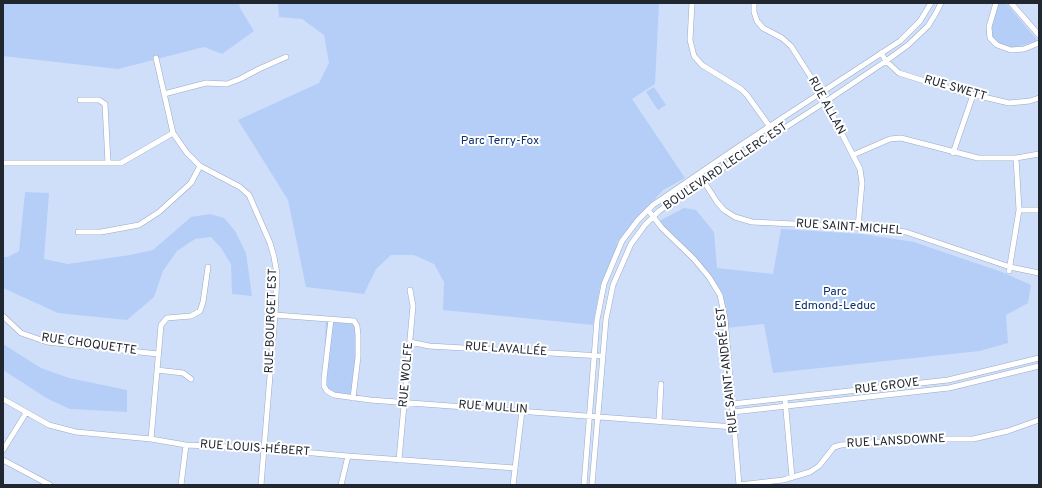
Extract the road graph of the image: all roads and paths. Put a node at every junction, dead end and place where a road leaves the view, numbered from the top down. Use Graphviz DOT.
graph roads {
  1 [pos="692,3"];
  2 [pos="754,3"];
  3 [pos="931,3"];
  4 [pos="941,3"];
  5 [pos="996,3"];
  6 [pos="1012,3"];
  7 [pos="1039,35"];
  8 [pos="1039,43"];
  9 [pos="881,53"];
  10 [pos="286,57"];
  11 [pos="156,58"];
  12 [pos="886,61"];
  13 [pos="821,93"];
  14 [pos="164,94"];
  15 [pos="973,95"];
  16 [pos="1039,98"];
  17 [pos="80,100"];
  18 [pos="825,102"];
  19 [pos="769,126"];
  20 [pos="173,133"];
  21 [pos="775,134"];
  22 [pos="953,153"];
  23 [pos="1039,154"];
  24 [pos="853,155"];
  25 [pos="1016,158"];
  26 [pos="3,163"];
  27 [pos="108,164"];
  28 [pos="200,166"];
  29 [pos="698,173"];
  30 [pos="702,180"];
  31 [pos="648,210"];
  32 [pos="1019,210"];
  33 [pos="1039,210"];
  34 [pos="653,217"];
  35 [pos="858,227"];
  36 [pos="78,232"];
  37 [pos="208,267"];
  38 [pos="1009,269"];
  39 [pos="1039,273"];
  40 [pos="410,290"];
  41 [pos="275,315"];
  42 [pos="3,316"];
  43 [pos="331,319"];
  44 [pos="606,319"];
  45 [pos="597,320"];
  46 [pos="410,342"];
  47 [pos="158,354"];
  48 [pos="593,356"];
  49 [pos="602,356"];
  50 [pos="1039,358"];
  51 [pos="1039,366"];
  52 [pos="157,370"];
  53 [pos="190,379"];
  54 [pos="661,384"];
  55 [pos="3,398"];
  56 [pos="353,398"];
  57 [pos="785,399"];
  58 [pos="405,402"];
  59 [pos="732,404"];
  60 [pos="786,407"];
  61 [pos="522,411"];
  62 [pos="732,412"];
  63 [pos="26,413"];
  64 [pos="589,416"];
  65 [pos="597,416"];
  66 [pos="1039,420"];
  67 [pos="659,421"];
  68 [pos="734,426"];
  69 [pos="151,439"];
  70 [pos="186,444"];
  71 [pos="264,448"];
  72 [pos="3,450"];
  73 [pos="348,456"];
  74 [pos="3,460"];
  75 [pos="399,460"];
  76 [pos="515,468"];
  77 [pos="792,477"];
  78 [pos="783,483"];
  79 [pos="50,485"];
  80 [pos="181,485"];
  81 [pos="261,485"];
  82 [pos="341,485"];
  83 [pos="513,485"];
  84 [pos="584,485"];
  85 [pos="592,485"];
  86 [pos="739,485"];
  1 -- 19 [label="street"];
  2 -- 13 [label="street, RUE ALLAN"];
  3 -- 9 [label="street, BOULEVARD LECLERC EST"];
  4 -- 12 [label="street, BOULEVARD LECLERC EST"];
  5 -- 8 [label="street"];
  6 -- 7 [label="street"];
  9 -- 12 [label="street, RUE SWETT"];
  9 -- 13 [label="street, BOULEVARD LECLERC EST"];
  10 -- 14 [label="street"];
  11 -- 14 [label="street, RUE BOURGET EST"];
  12 -- 15 [label="street, RUE SWETT"];
  12 -- 18 [label="street, BOULEVARD LECLERC EST"];
  13 -- 18 [label="street, RUE ALLAN"];
  13 -- 19 [label="street, BOULEVARD LECLERC EST"];
  14 -- 20 [label="street, RUE BOURGET EST"];
  15 -- 16 [label="street, RUE SWETT"];
  15 -- 22 [label="street"];
  17 -- 27 [label="street"];
  18 -- 21 [label="street, BOULEVARD LECLERC EST"];
  18 -- 24 [label="street, RUE ALLAN"];
  19 -- 21 [label="street"];
  19 -- 29 [label="street, BOULEVARD LECLERC EST"];
  20 -- 27 [label="street"];
  20 -- 28 [label="street, RUE BOURGET EST"];
  21 -- 30 [label="street, BOULEVARD LECLERC EST"];
  22 -- 24 [label="street"];
  22 -- 25 [label="street"];
  23 -- 25 [label="street"];
  24 -- 35 [label="street, RUE ALLAN"];
  25 -- 32 [label="street"];
  26 -- 27 [label="street"];
  28 -- 36 [label="street"];
  28 -- 41 [label="street, RUE BOURGET EST"];
  29 -- 30 [label="street, RUE SAINT-MICHEL"];
  29 -- 31 [label="street, BOULEVARD LECLERC EST"];
  30 -- 34 [label="street, BOULEVARD LECLERC EST"];
  30 -- 35 [label="street, RUE SAINT-MICHEL"];
  31 -- 34 [label="street, RUE SAINT-ANDRÉ EST"];
  31 -- 45 [label="street, BOULEVARD LECLERC EST"];
  32 -- 33 [label="street"];
  32 -- 38 [label="street"];
  34 -- 44 [label="street, BOULEVARD LECLERC EST"];
  34 -- 59 [label="street, RUE SAINT-ANDRÉ EST"];
  35 -- 38 [label="street, RUE SAINT-MICHEL"];
  37 -- 47 [label="street"];
  38 -- 39 [label="street, RUE SAINT-MICHEL"];
  40 -- 46 [label="street, RUE WOLFE"];
  41 -- 43 [label="street"];
  41 -- 71 [label="street, RUE BOURGET EST"];
  42 -- 47 [label="street, RUE CHOQUETTE"];
  43 -- 56 [label="street, RUE MULLIN"];
  43 -- 56 [label="street"];
  44 -- 45 [label="street"];
  44 -- 49 [label="street, BOULEVARD LECLERC EST"];
  45 -- 48 [label="street, BOULEVARD LECLERC EST"];
  46 -- 48 [label="street, RUE LAVALLÉE"];
  46 -- 58 [label="street, RUE WOLFE"];
  47 -- 52 [label="street"];
  48 -- 49 [label="street, RUE LAVALLÉE"];
  48 -- 64 [label="street, BOULEVARD LECLERC EST"];
  49 -- 65 [label="street, BOULEVARD LECLERC EST"];
  50 -- 57 [label="street, RUE GROVE"];
  51 -- 60 [label="street, RUE GROVE"];
  52 -- 53 [label="street"];
  52 -- 69 [label="street"];
  54 -- 67 [label="street"];
  55 -- 63 [label="street, RUE LOUIS-HÉBERT"];
  56 -- 58 [label="street, RUE MULLIN"];
  57 -- 59 [label="street, RUE GROVE"];
  57 -- 60 [label="street"];
  58 -- 61 [label="street, RUE MULLIN"];
  58 -- 75 [label="street, RUE WOLFE"];
  59 -- 62 [label="street, RUE SAINT-ANDRÉ EST"];
  60 -- 62 [label="street, RUE GROVE"];
  60 -- 77 [label="street"];
  61 -- 64 [label="street, RUE MULLIN"];
  61 -- 76 [label="street"];
  62 -- 68 [label="street, RUE SAINT-ANDRÉ EST"];
  63 -- 69 [label="street, RUE LOUIS-HÉBERT"];
  63 -- 72 [label="street"];
  64 -- 65 [label="street, RUE MULLIN"];
  64 -- 84 [label="street, BOULEVARD LECLERC EST"];
  65 -- 67 [label="street, RUE MULLIN"];
  65 -- 85 [label="street, BOULEVARD LECLERC EST"];
  66 -- 77 [label="street, RUE LANSDOWNE"];
  67 -- 68 [label="street, RUE MULLIN"];
  68 -- 86 [label="street, RUE SAINT-ANDRÉ EST"];
  69 -- 70 [label="street, RUE LOUIS-HÉBERT"];
  70 -- 71 [label="street, RUE LOUIS-HÉBERT"];
  70 -- 80 [label="street"];
  71 -- 73 [label="street, RUE LOUIS-HÉBERT"];
  71 -- 81 [label="street, RUE BOURGET EST"];
  73 -- 75 [label="street, RUE LOUIS-HÉBERT"];
  73 -- 82 [label="street"];
  74 -- 79 [label="street"];
  75 -- 76 [label="street, RUE LOUIS-HÉBERT"];
  76 -- 83 [label="street"];
  77 -- 78 [label="street, RUE LANSDOWNE"];
  78 -- 86 [label="street, RUE LANSDOWNE"];
}
